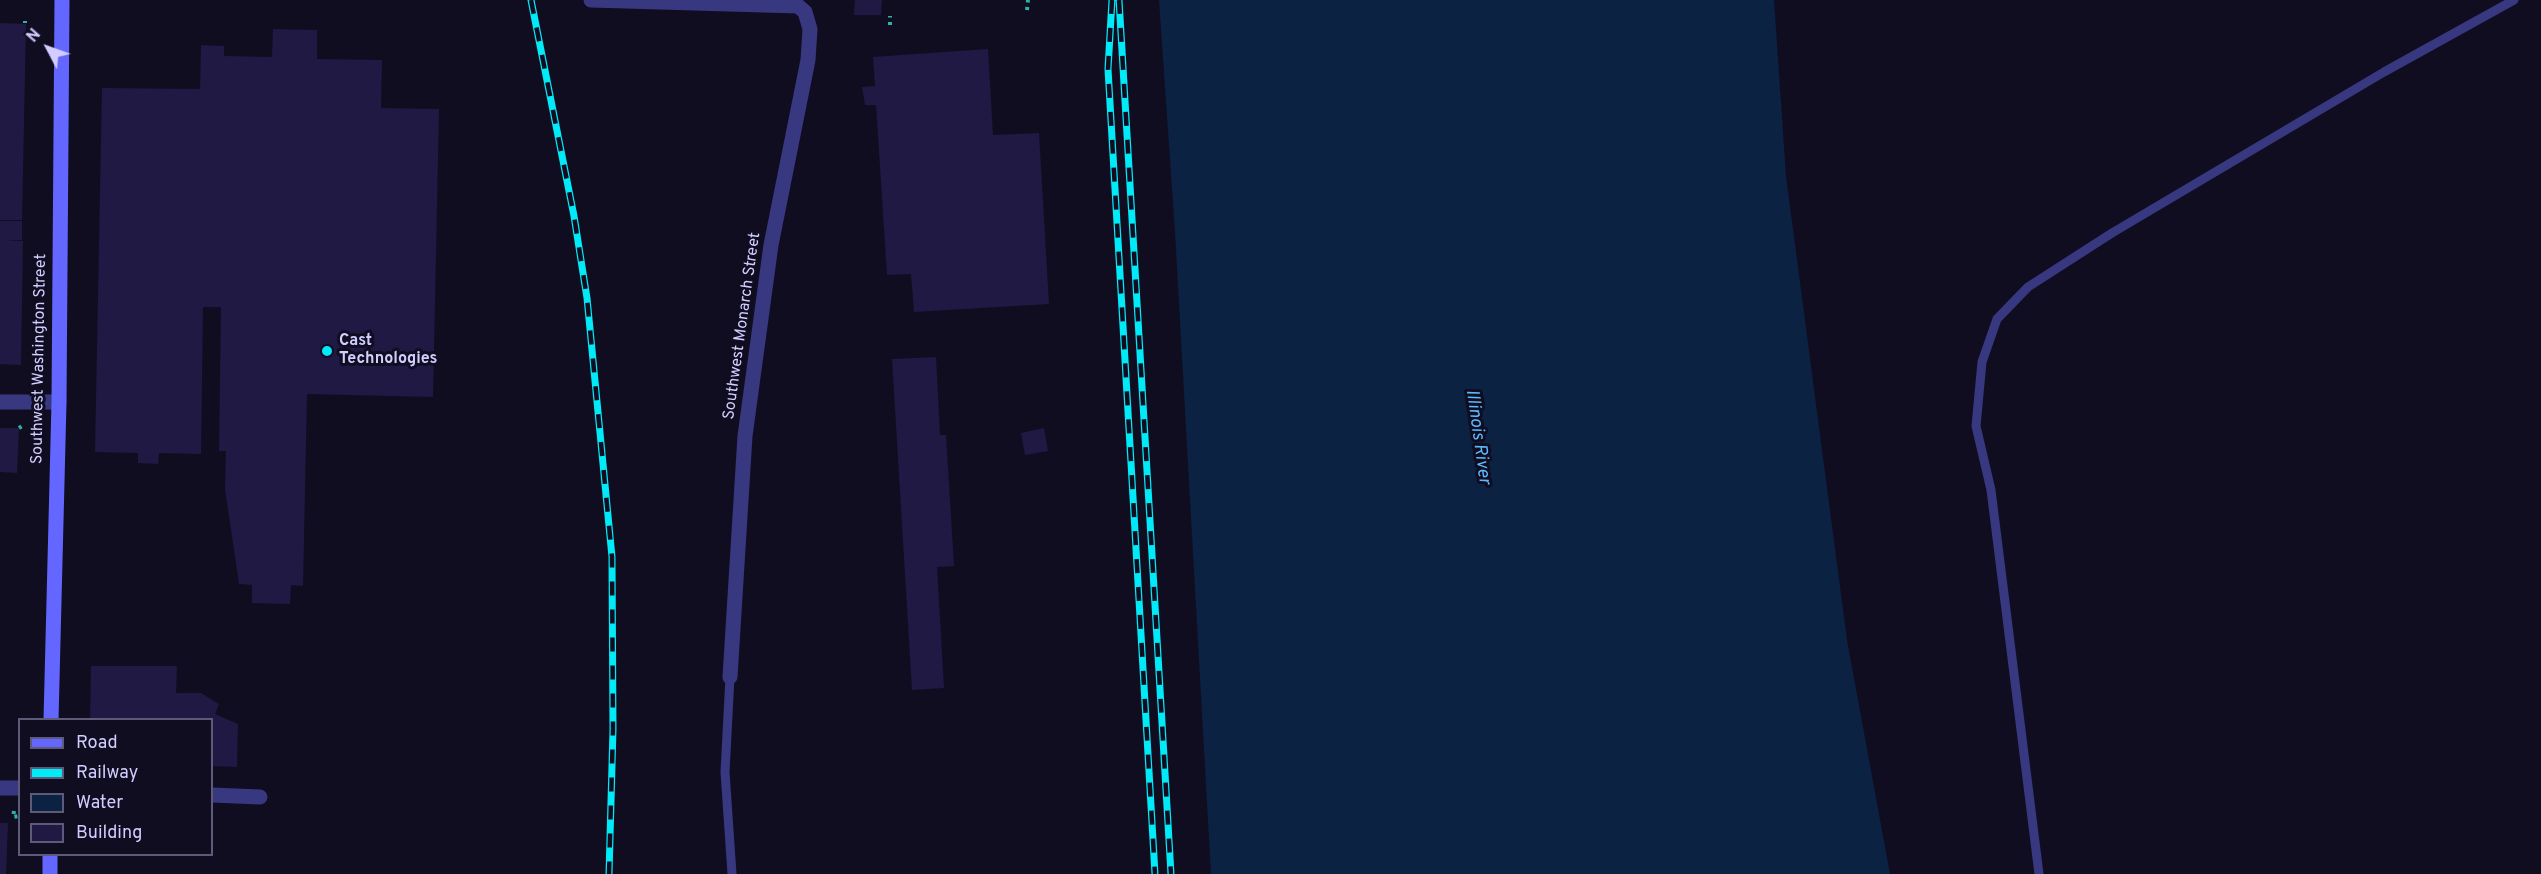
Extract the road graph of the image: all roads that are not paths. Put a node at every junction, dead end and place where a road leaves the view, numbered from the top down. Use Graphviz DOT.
graph roads {
  1 [pos="62,0"];
  2 [pos="591,0"];
  3 [pos="2514,0"];
  4 [pos="784,3"];
  5 [pos="0,402"];
  6 [pos="59,402"];
  7 [pos="730,676"];
  8 [pos="51,718"];
  9 [pos="0,788"];
  10 [pos="18,788"];
  11 [pos="213,795"];
  12 [pos="260,797"];
  13 [pos="50,856"];
  14 [pos="50,874"];
  15 [pos="732,874"];
  16 [pos="2039,874"];
  1 -- 6 [label="main road, Southwest Washington Street"];
  2 -- 4 [label="street"];
  3 -- 16 [label="lane"];
  4 -- 7 [label="street, Southwest Monarch Street"];
  5 -- 6 [label="street"];
  6 -- 8 [label="main road, Southwest Washington Street"];
  7 -- 15 [label="lane"];
  9 -- 10 [label="street"];
  11 -- 12 [label="street"];
  13 -- 14 [label="main road"];
}
